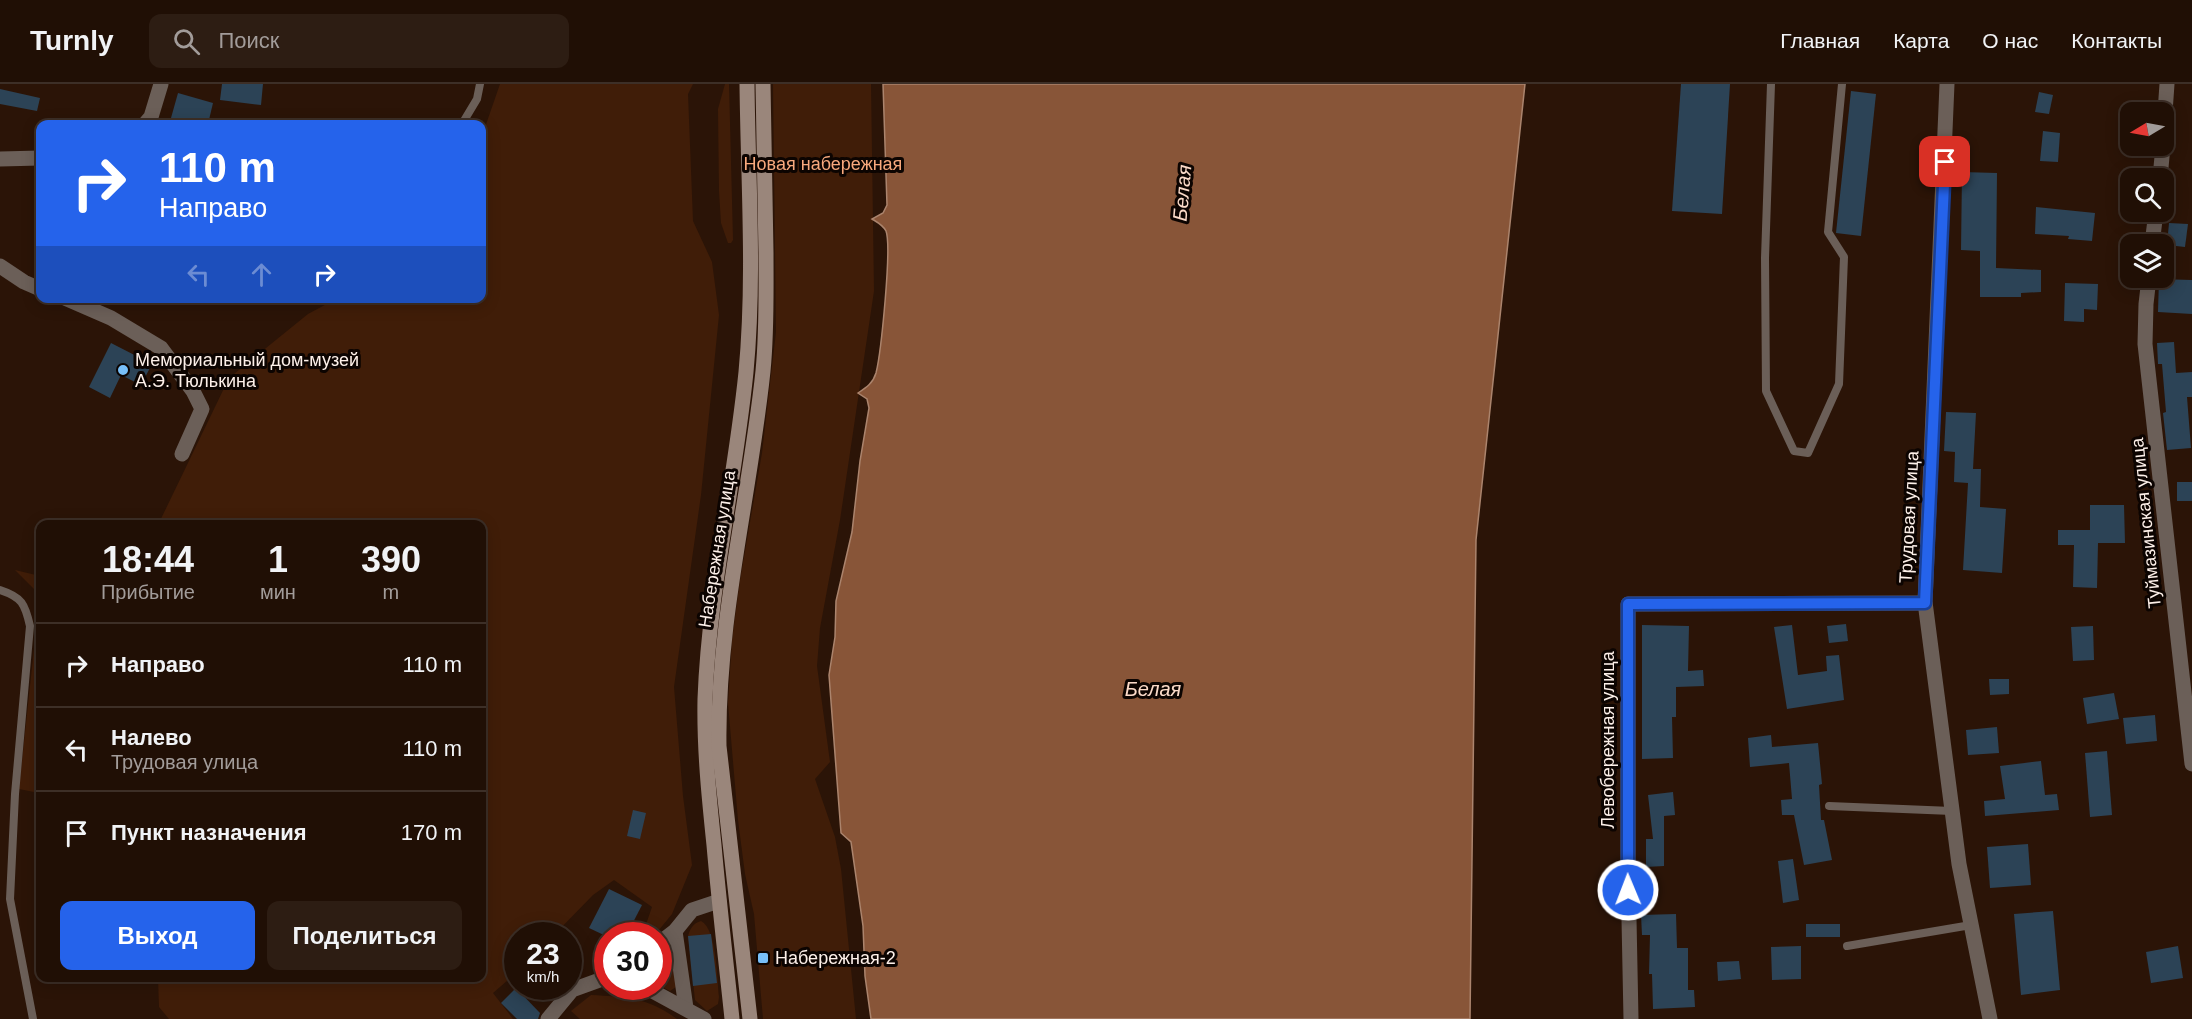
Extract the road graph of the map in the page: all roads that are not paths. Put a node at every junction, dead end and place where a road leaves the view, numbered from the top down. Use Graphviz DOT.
graph roads {
  1 [pos="161,84"];
  2 [pos="480,84"];
  3 [pos="747,84"];
  4 [pos="763,84"];
  5 [pos="1771,84"];
  6 [pos="1842,84"];
  7 [pos="1947,84"];
  8 [pos="2167,84"];
  9 [pos="2166,102"];
  10 [pos="148,120"];
  11 [pos="464,120"];
  12 [pos="36,158"];
  13 [pos="0,159"];
  14 [pos="0,266"];
  15 [pos="36,287"];
  16 [pos="2148,288"];
  17 [pos="76,303"];
  18 [pos="182,454"];
  19 [pos="0,590"];
  20 [pos="1925,603"];
  21 [pos="2192,764"];
  22 [pos="1829,806"];
  23 [pos="1952,812"];
  24 [pos="719,901"];
  25 [pos="1971,925"];
  26 [pos="675,931"];
  27 [pos="672,933"];
  28 [pos="1847,946"];
  29 [pos="594,982"];
  30 [pos="670,1000"];
  31 [pos="686,1008"];
  32 [pos="33,1019"];
  33 [pos="548,1019"];
  34 [pos="704,1019"];
  35 [pos="732,1019"];
  36 [pos="750,1019"];
  37 [pos="1631,1019"];
  38 [pos="1990,1019"];
  1 -- 10 [label="street"];
  2 -- 11 [label="lane"];
  3 -- 24 [label="street, Набережная улица"];
  4 -- 36 [label="street, Набережная улица"];
  5 -- 6 [label="lane"];
  7 -- 20 [label="street, Трудовая улица"];
  8 -- 9 [label="street"];
  12 -- 13 [label="street"];
  14 -- 15 [label="street"];
  16 -- 21 [label="street, Туймазинская улица"];
  17 -- 18 [label="street"];
  19 -- 32 [label="lane"];
  20 -- 23 [label="street, Трудовая улица"];
  20 -- 37 [label="street, Левобережная улица"];
  22 -- 23 [label="lane"];
  23 -- 25 [label="street, Трудовая улица"];
  24 -- 26 [label="street"];
  24 -- 35 [label="street, Набережная улица"];
  25 -- 28 [label="lane"];
  25 -- 38 [label="street, Трудовая улица"];
  26 -- 27 [label="street"];
  26 -- 31 [label="street"];
  29 -- 33 [label="street"];
  30 -- 31 [label="street"];
  31 -- 34 [label="street"];
}
